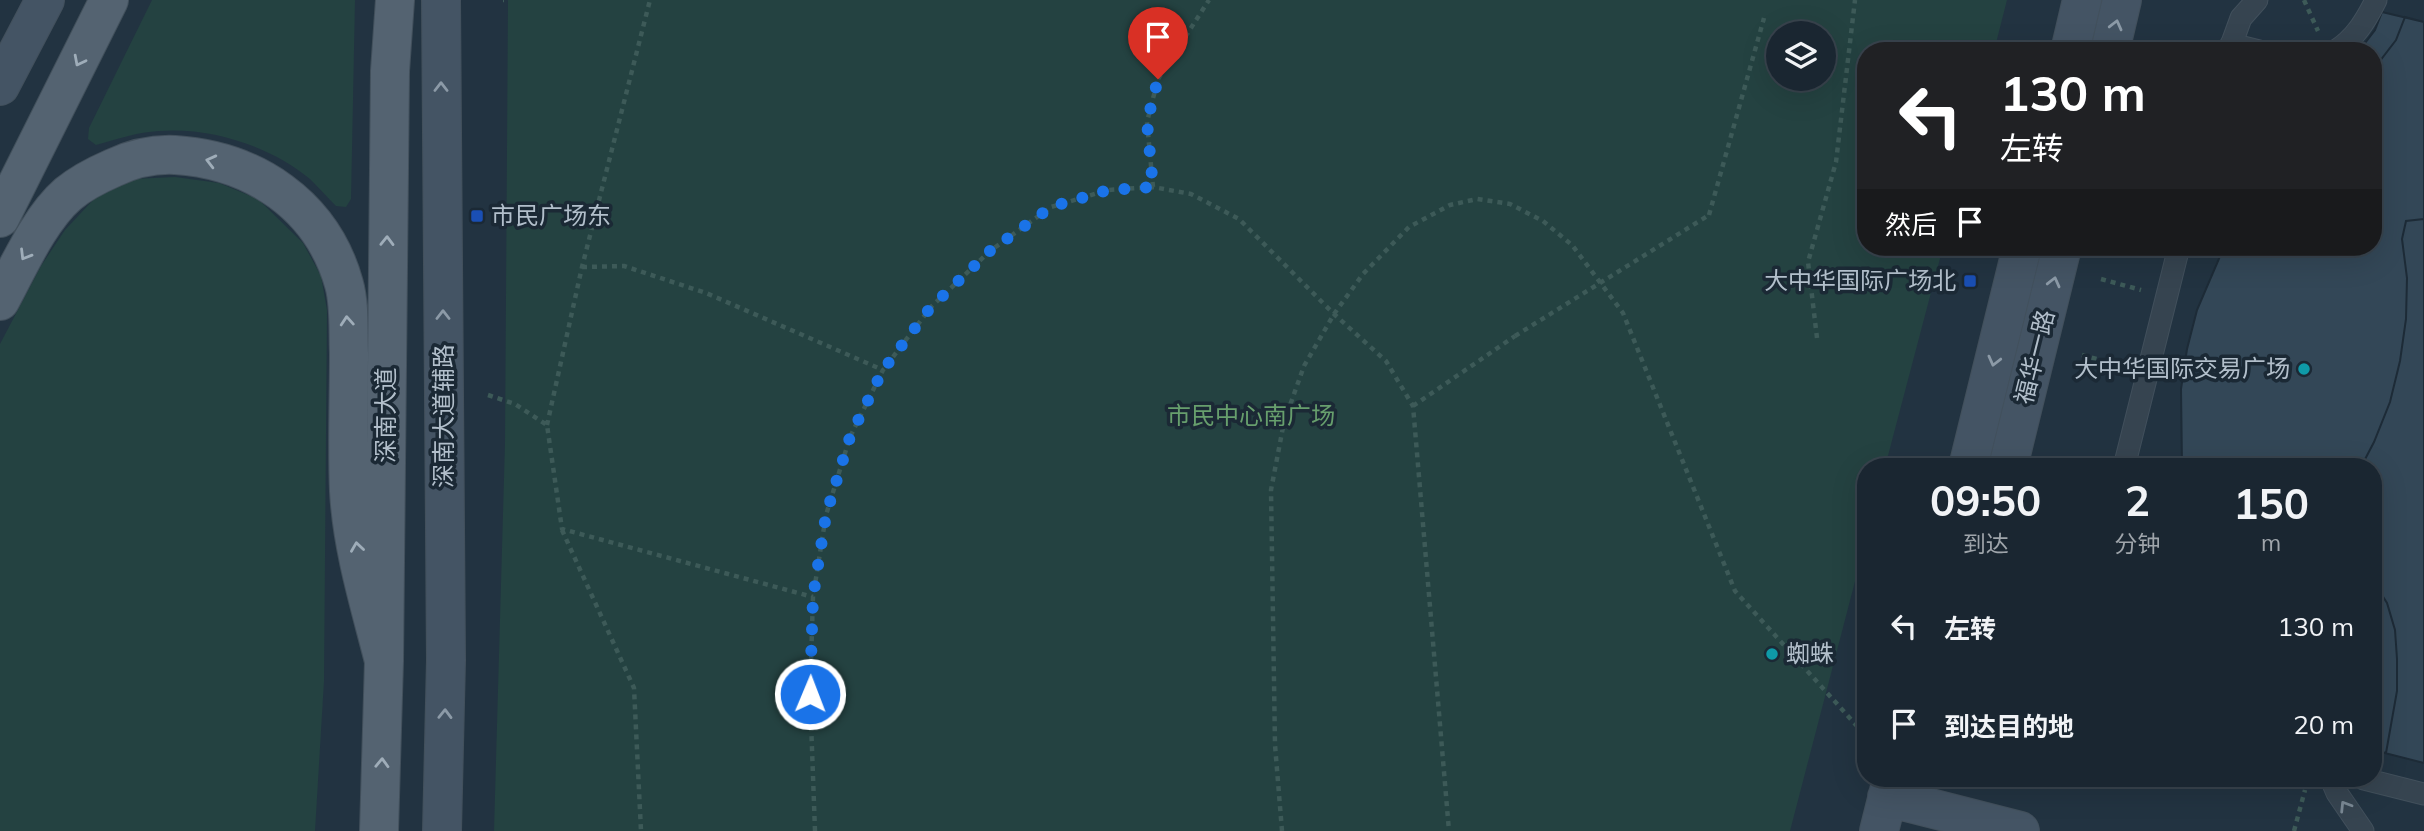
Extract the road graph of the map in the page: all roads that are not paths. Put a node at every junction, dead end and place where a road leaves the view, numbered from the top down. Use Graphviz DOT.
graph roads {
  1 [pos="45,0"];
  2 [pos="109,0"];
  3 [pos="395,0"];
  4 [pos="441,0"];
  5 [pos="2082,0"];
  6 [pos="2122,0"];
  7 [pos="2257,0"];
  8 [pos="2376,0"];
  9 [pos="2072,42"];
  10 [pos="2112,42"];
  11 [pos="2232,42"];
  12 [pos="2348,42"];
  13 [pos="0,86"];
  14 [pos="0,218"];
  15 [pos="2020,256"];
  16 [pos="2060,256"];
  17 [pos="2177,256"];
  18 [pos="0,301"];
  19 [pos="1970,458"];
  20 [pos="2010,458"];
  21 [pos="2126,458"];
  22 [pos="384,662"];
  23 [pos="2382,784"];
  24 [pos="2334,787"];
  25 [pos="2424,794"];
  26 [pos="1886,802"];
  27 [pos="1925,806"];
  28 [pos="379,831"];
  29 [pos="442,831"];
  30 [pos="2020,831"];
  31 [pos="2363,831"];
  1 -- 13 [label="main road"];
  2 -- 14 [label="main road, one-way"];
  22 -- 3 [label="main road, 深南大道, one-way"];
  29 -- 4 [label="main road, 深南大道辅路, one-way"];
  5 -- 9 [label="main road"];
  10 -- 6 [label="main road, one-way"];
  7 -- 11 [label="lane"];
  8 -- 12 [label="lane"];
  15 -- 19 [label="main road, 福华一路, one-way"];
  20 -- 16 [label="main road, 福华一路, one-way"];
  17 -- 21 [label="lane"];
  22 -- 18 [label="main road, one-way"];
  28 -- 22 [label="main road, 深南大道, one-way"];
  23 -- 25 [label="lane"];
  31 -- 24 [label="lane, one-way"];
  26 -- 27 [label="main road"];
  27 -- 30 [label="main road"];
}
